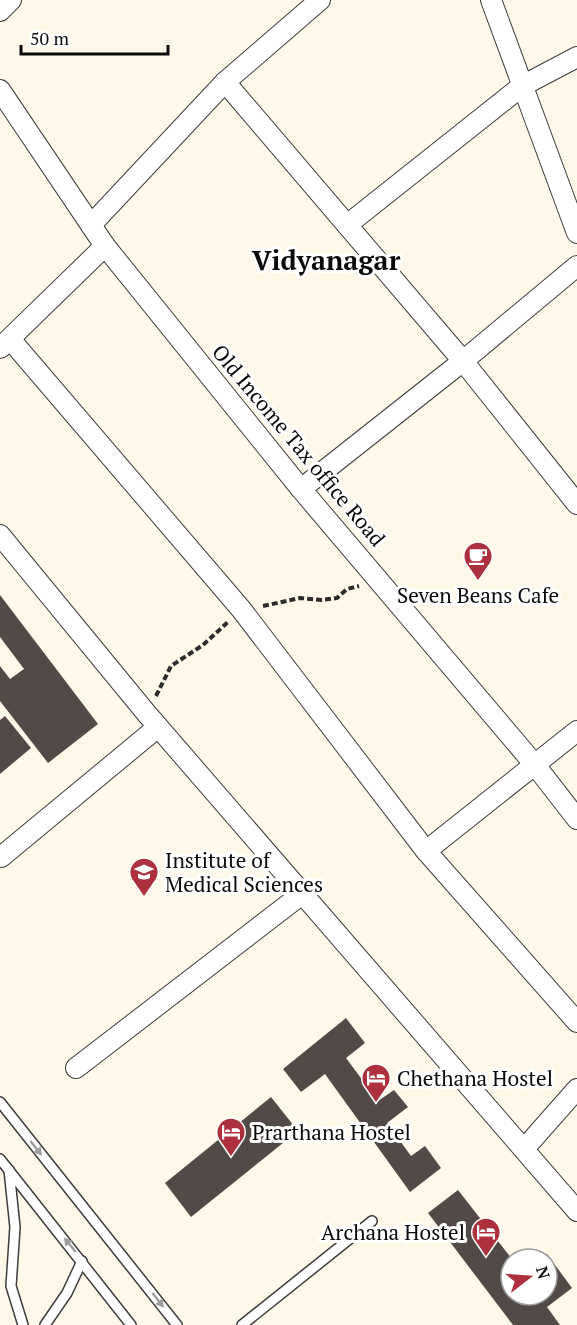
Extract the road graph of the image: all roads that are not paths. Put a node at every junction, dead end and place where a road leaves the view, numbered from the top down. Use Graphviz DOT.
graph roads {
  1 [pos="10,0"];
  2 [pos="320,0"];
  3 [pos="491,0"];
  4 [pos="0,11"];
  5 [pos="577,57"];
  6 [pos="225,82"];
  7 [pos="522,86"];
  8 [pos="0,90"];
  9 [pos="91,225"];
  10 [pos="347,225"];
  11 [pos="577,233"];
  12 [pos="105,246"];
  13 [pos="577,266"];
  14 [pos="5,343"];
  15 [pos="463,361"];
  16 [pos="301,489"];
  17 [pos="577,504"];
  18 [pos="0,535"];
  19 [pos="158,727"];
  20 [pos="577,731"];
  21 [pos="535,765"];
  22 [pos="577,819"];
  23 [pos="426,851"];
  24 [pos="1,857"];
  25 [pos="302,894"];
  26 [pos="577,1022"];
  27 [pos="76,1068"];
  28 [pos="577,1089"];
  29 [pos="0,1102"];
  30 [pos="524,1149"];
  31 [pos="0,1159"];
  32 [pos="9,1170"];
  33 [pos="0,1177"];
  34 [pos="577,1211"];
  35 [pos="372,1221"];
  36 [pos="82,1261"];
  37 [pos="23,1325"];
  38 [pos="45,1325"];
  39 [pos="131,1325"];
  40 [pos="177,1325"];
  41 [pos="242,1325"];
  1 -- 4 [label="street"];
  2 -- 6 [label="street"];
  3 -- 7 [label="street"];
  5 -- 7 [label="street"];
  6 -- 9 [label="street"];
  6 -- 10 [label="street"];
  7 -- 10 [label="street"];
  7 -- 11 [label="street"];
  8 -- 9 [label="street, Old Income Tax office Road"];
  9 -- 12 [label="street, Old Income Tax office Road"];
  10 -- 15 [label="street"];
  12 -- 14 [label="street"];
  12 -- 16 [label="street, Old Income Tax office Road"];
  13 -- 15 [label="street"];
  14 -- 23 [label="street"];
  15 -- 16 [label="street"];
  15 -- 17 [label="street"];
  16 -- 21 [label="street, Old Income Tax office Road"];
  18 -- 19 [label="street"];
  19 -- 24 [label="street"];
  19 -- 25 [label="street"];
  20 -- 21 [label="street"];
  21 -- 22 [label="street, Old Income Tax office Road"];
  21 -- 23 [label="street"];
  23 -- 26 [label="street"];
  25 -- 27 [label="street"];
  25 -- 30 [label="street"];
  28 -- 30 [label="street"];
  29 -- 40 [label="lane, one-way"];
  30 -- 34 [label="street"];
  31 -- 32 [label="lane"];
  32 -- 33 [label="lane"];
  36 -- 32 [label="lane, one-way"];
  32 -- 37 [label="lane"];
  35 -- 41 [label="lane"];
  36 -- 38 [label="lane"];
  36 -- 39 [label="lane"];
}
